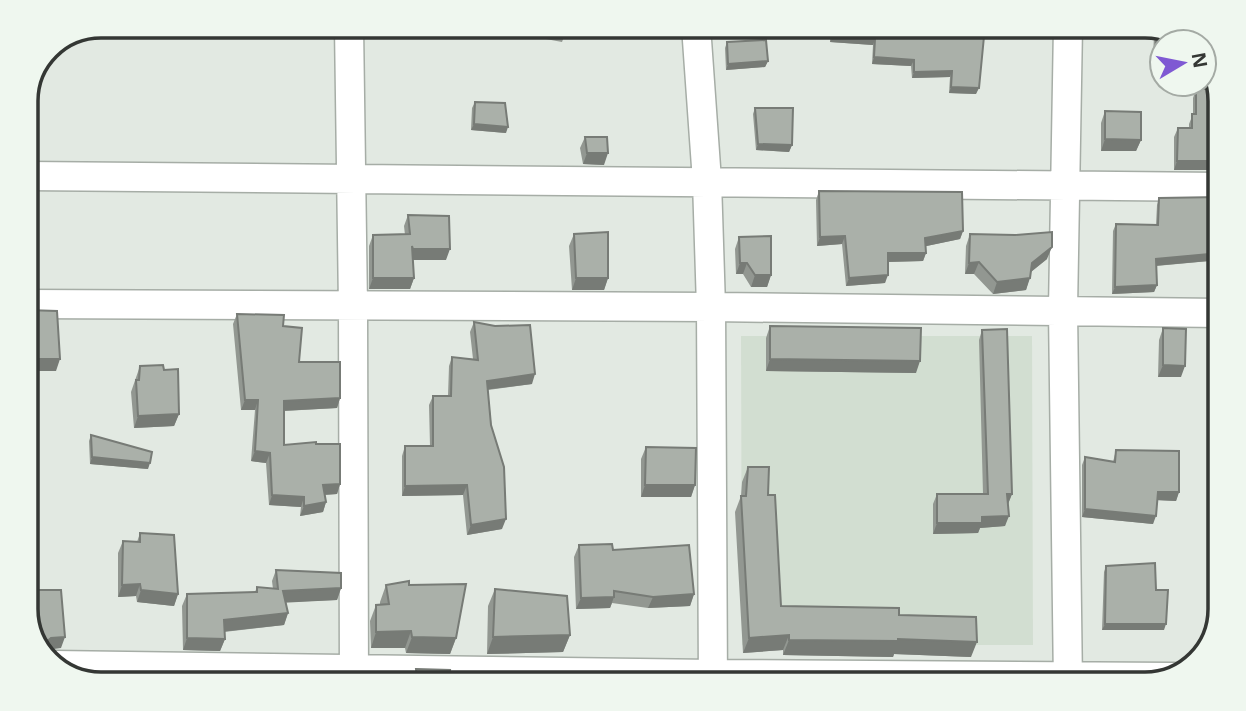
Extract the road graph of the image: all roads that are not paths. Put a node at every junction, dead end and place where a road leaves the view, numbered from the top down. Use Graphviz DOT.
graph roads {
  1 [pos="349,38"];
  2 [pos="697,38"];
  3 [pos="1068,38"];
  4 [pos="39,176"];
  5 [pos="351,179"];
  6 [pos="707,181"];
  7 [pos="1065,187"];
  8 [pos="1207,187"];
  9 [pos="39,304"];
  10 [pos="353,307"];
  11 [pos="710,307"];
  12 [pos="1063,310"];
  13 [pos="1207,313"];
  14 [pos="74,666"];
  15 [pos="229,672"];
  16 [pos="354,672"];
  17 [pos="713,672"];
  18 [pos="1068,672"];
  1 -- 5 [label="street"];
  2 -- 6 [label="street"];
  3 -- 7 [label="street"];
  4 -- 5 [label="street"];
  5 -- 6 [label="street"];
  5 -- 10 [label="street"];
  6 -- 7 [label="street"];
  6 -- 11 [label="street"];
  7 -- 8 [label="street"];
  7 -- 12 [label="street"];
  9 -- 10 [label="street"];
  10 -- 11 [label="street"];
  10 -- 16 [label="street"];
  11 -- 12 [label="street"];
  11 -- 17 [label="street"];
  12 -- 13 [label="street"];
  12 -- 18 [label="street"];
  14 -- 15 [label="street"];
}
